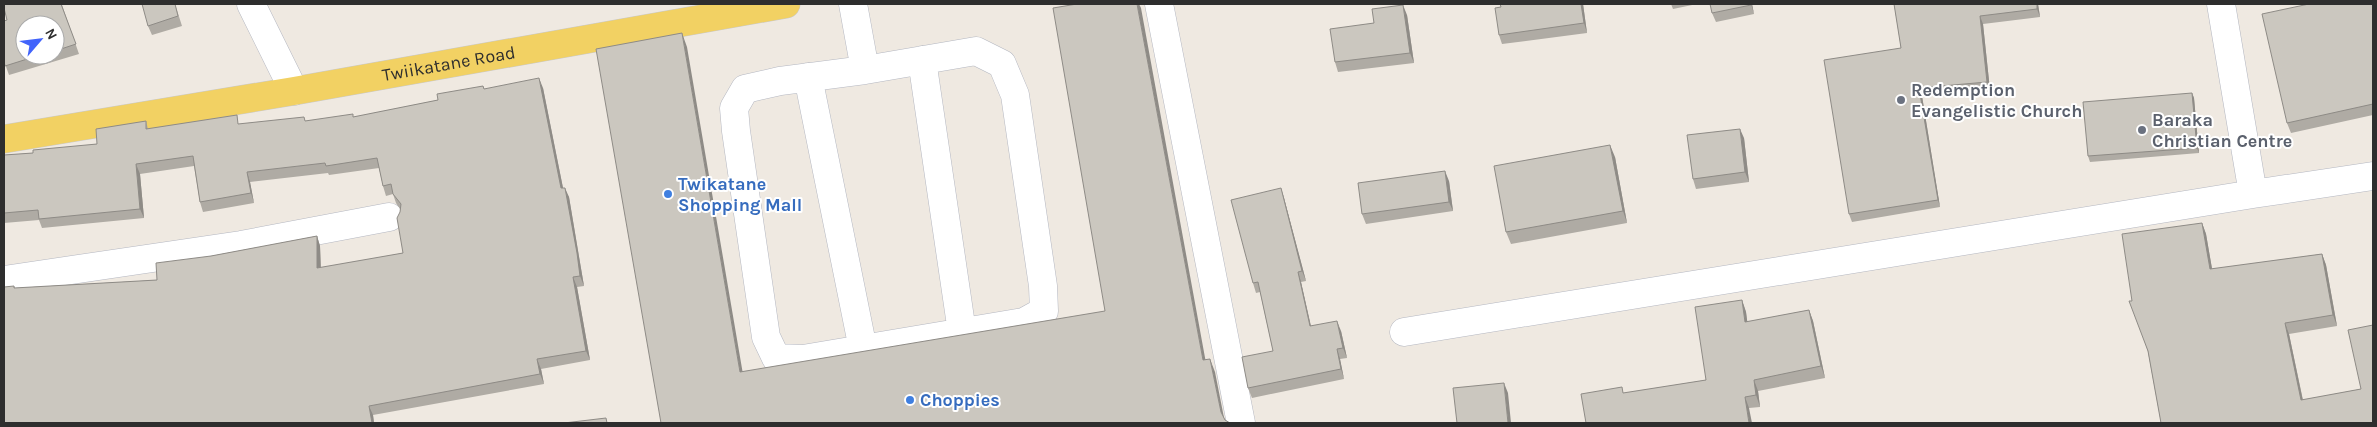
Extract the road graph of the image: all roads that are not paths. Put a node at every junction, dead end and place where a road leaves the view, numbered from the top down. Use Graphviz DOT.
graph roads {
  1 [pos="251,4"];
  2 [pos="786,4"];
  3 [pos="853,4"];
  4 [pos="1158,4"];
  5 [pos="2221,4"];
  6 [pos="922,60"];
  7 [pos="865,70"];
  8 [pos="808,77"];
  9 [pos="294,91"];
  10 [pos="4,139"];
  11 [pos="2373,176"];
  12 [pos="2253,194"];
  13 [pos="389,217"];
  14 [pos="4,280"];
  15 [pos="962,332"];
  16 [pos="1404,332"];
  17 [pos="863,349"];
  18 [pos="1240,423"];
  1 -- 9 [label="street"];
  2 -- 9 [label="main road, Twiikatane Road"];
  3 -- 7 [label="street"];
  4 -- 18 [label="street"];
  5 -- 12 [label="street"];
  6 -- 7 [label="street"];
  6 -- 15 [label="street"];
  6 -- 15 [label="street"];
  7 -- 8 [label="street"];
  8 -- 17 [label="street"];
  8 -- 17 [label="street"];
  9 -- 10 [label="main road, Twiikatane Road"];
  11 -- 12 [label="street"];
  12 -- 16 [label="street"];
  13 -- 14 [label="street"];
  15 -- 17 [label="street"];
}
